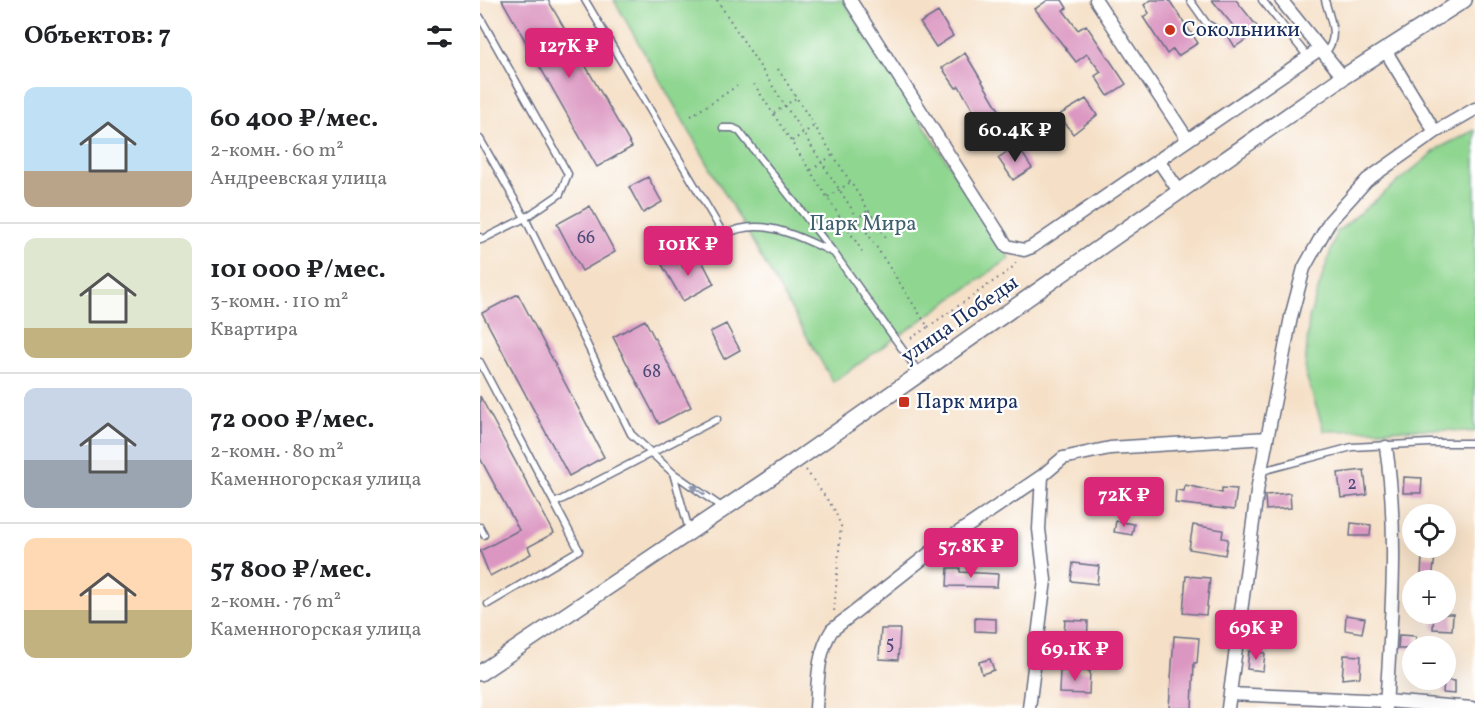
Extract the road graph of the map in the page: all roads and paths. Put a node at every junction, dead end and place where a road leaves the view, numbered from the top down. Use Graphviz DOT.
graph roads {
  1 [pos="585,0"];
  2 [pos="717,0"];
  3 [pos="850,0"];
  4 [pos="1096,0"];
  5 [pos="1190,0"];
  6 [pos="1262,0"];
  7 [pos="1281,0"];
  8 [pos="1325,0"];
  9 [pos="1464,0"];
  10 [pos="480,17"];
  11 [pos="1221,32"];
  12 [pos="1385,50"];
  13 [pos="1322,52"];
  14 [pos="1308,57"];
  15 [pos="778,69"];
  16 [pos="1343,77"];
  17 [pos="754,84"];
  18 [pos="737,86"];
  19 [pos="796,98"];
  20 [pos="785,105"];
  21 [pos="1475,109"];
  22 [pos="773,114"];
  23 [pos="691,116"];
  24 [pos="814,126"];
  25 [pos="723,128"];
  26 [pos="1435,132"];
  27 [pos="803,133"];
  28 [pos="480,139"];
  29 [pos="1188,140"];
  30 [pos="791,141"];
  31 [pos="833,155"];
  32 [pos="1158,160"];
  33 [pos="822,162"];
  34 [pos="810,170"];
  35 [pos="851,182"];
  36 [pos="839,190"];
  37 [pos="1179,191"];
  38 [pos="828,198"];
  39 [pos="869,210"];
  40 [pos="525,218"];
  41 [pos="857,218"];
  42 [pos="846,226"];
  43 [pos="887,238"];
  44 [pos="480,240"];
  45 [pos="1024,250"];
  46 [pos="834,254"];
  47 [pos="864,254"];
  48 [pos="928,327"];
  49 [pos="901,345"];
  50 [pos="480,362"];
  51 [pos="483,373"];
  52 [pos="921,374"];
  53 [pos="717,419"];
  54 [pos="1267,438"];
  55 [pos="1475,443"];
  56 [pos="1386,447"];
  57 [pos="652,454"];
  58 [pos="798,459"];
  59 [pos="1262,471"];
  60 [pos="673,472"];
  61 [pos="1042,476"];
  62 [pos="555,503"];
  63 [pos="723,508"];
  64 [pos="480,527"];
  65 [pos="689,530"];
  66 [pos="484,535"];
  67 [pos="488,604"];
  68 [pos="832,630"];
  69 [pos="480,673"];
  70 [pos="1230,694"];
  71 [pos="1386,704"];
  72 [pos="816,708"];
  73 [pos="1029,708"];
  74 [pos="1228,708"];
  75 [pos="1472,708"];
  1 -- 46 [label="lane"];
  2 -- 20 [label="path"];
  3 -- 45 [label="street"];
  4 -- 29 [label="street"];
  5 -- 11 [label="lane"];
  6 -- 14 [label="lane"];
  7 -- 13 [label="street"];
  8 -- 13 [label="lane"];
  9 -- 12 [label="street, улица Победы"];
  10 -- 40 [label="lane"];
  12 -- 16 [label="street, улица Победы"];
  12 -- 26 [label="street"];
  13 -- 14 [label="street"];
  13 -- 16 [label="street"];
  14 -- 29 [label="street"];
  15 -- 19 [label="path"];
  16 -- 37 [label="street, улица Победы"];
  17 -- 22 [label="path"];
  18 -- 23 [label="path"];
  19 -- 20 [label="path"];
  19 -- 24 [label="path"];
  20 -- 22 [label="path"];
  20 -- 27 [label="path"];
  21 -- 26 [label="street"];
  22 -- 30 [label="path"];
  24 -- 27 [label="path"];
  24 -- 31 [label="path"];
  25 -- 46 [label="lane"];
  26 -- 54 [label="street"];
  27 -- 30 [label="path"];
  27 -- 33 [label="path"];
  28 -- 40 [label="lane"];
  29 -- 32 [label="street"];
  30 -- 34 [label="path"];
  31 -- 33 [label="path"];
  31 -- 35 [label="path"];
  32 -- 37 [label="street"];
  32 -- 45 [label="street"];
  33 -- 34 [label="path"];
  33 -- 36 [label="path"];
  34 -- 38 [label="path"];
  35 -- 36 [label="path"];
  35 -- 39 [label="path"];
  36 -- 38 [label="path"];
  36 -- 41 [label="path"];
  37 -- 52 [label="street, улица Победы"];
  38 -- 42 [label="path"];
  39 -- 41 [label="path"];
  39 -- 43 [label="path"];
  40 -- 44 [label="lane"];
  40 -- 57 [label="lane"];
  41 -- 42 [label="path"];
  41 -- 48 [label="path"];
  42 -- 47 [label="path"];
  45 -- 48 [label="path"];
  46 -- 49 [label="lane"];
  48 -- 49 [label="path"];
  49 -- 52 [label="lane"];
  50 -- 51 [label="lane"];
  51 -- 62 [label="lane"];
  52 -- 58 [label="street, улица Победы"];
  53 -- 57 [label="lane"];
  54 -- 59 [label="street"];
  54 -- 61 [label="street"];
  55 -- 56 [label="lane"];
  56 -- 59 [label="lane"];
  56 -- 71 [label="street"];
  57 -- 60 [label="lane"];
  57 -- 62 [label="lane"];
  58 -- 63 [label="street, улица Победы"];
  58 -- 68 [label="path"];
  59 -- 70 [label="street"];
  63 -- 60 [label="lane, one-way"];
  60 -- 65 [label="lane"];
  61 -- 68 [label="street"];
  61 -- 73 [label="street"];
  62 -- 67 [label="lane"];
  63 -- 65 [label="street, улица Победы"];
  64 -- 66 [label="lane"];
  65 -- 69 [label="street, улица Победы"];
  68 -- 72 [label="street"];
  70 -- 71 [label="street"];
  70 -- 74 [label="street"];
  71 -- 75 [label="street"];
}
